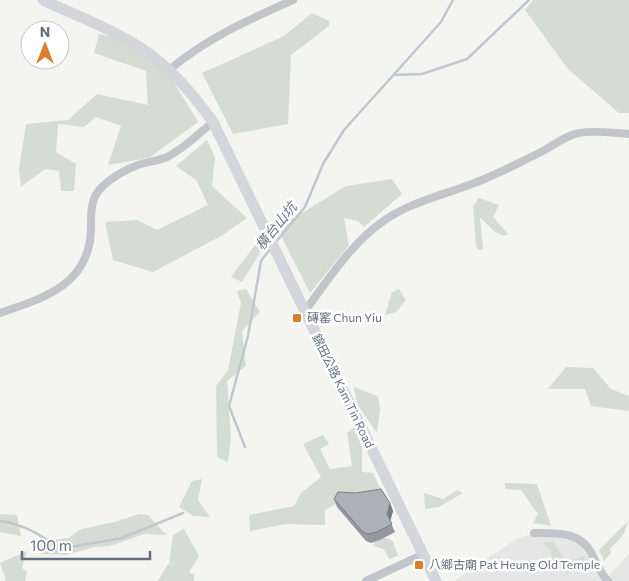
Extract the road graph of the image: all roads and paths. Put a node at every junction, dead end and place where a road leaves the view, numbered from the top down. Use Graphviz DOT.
graph roads {
  1 [pos="43,0"];
  2 [pos="293,0"];
  3 [pos="169,70"];
  4 [pos="213,122"];
  5 [pos="629,134"];
  6 [pos="305,311"];
  7 [pos="0,313"];
  8 [pos="534,534"];
  9 [pos="422,555"];
  10 [pos="366,581"];
  11 [pos="436,581"];
  12 [pos="608,581"];
  1 -- 3 [label="main road, 錦田公路 Kam Tin Road"];
  2 -- 3 [label="street"];
  3 -- 4 [label="main road, 錦田公路 Kam Tin Road"];
  4 -- 6 [label="main road, 錦田公路 Kam Tin Road"];
  4 -- 7 [label="street"];
  5 -- 6 [label="street"];
  6 -- 9 [label="main road, 錦田公路 Kam Tin Road"];
  8 -- 12 [label="street"];
  9 -- 10 [label="street"];
  9 -- 11 [label="main road, 錦田公路 Kam Tin Road"];
}
